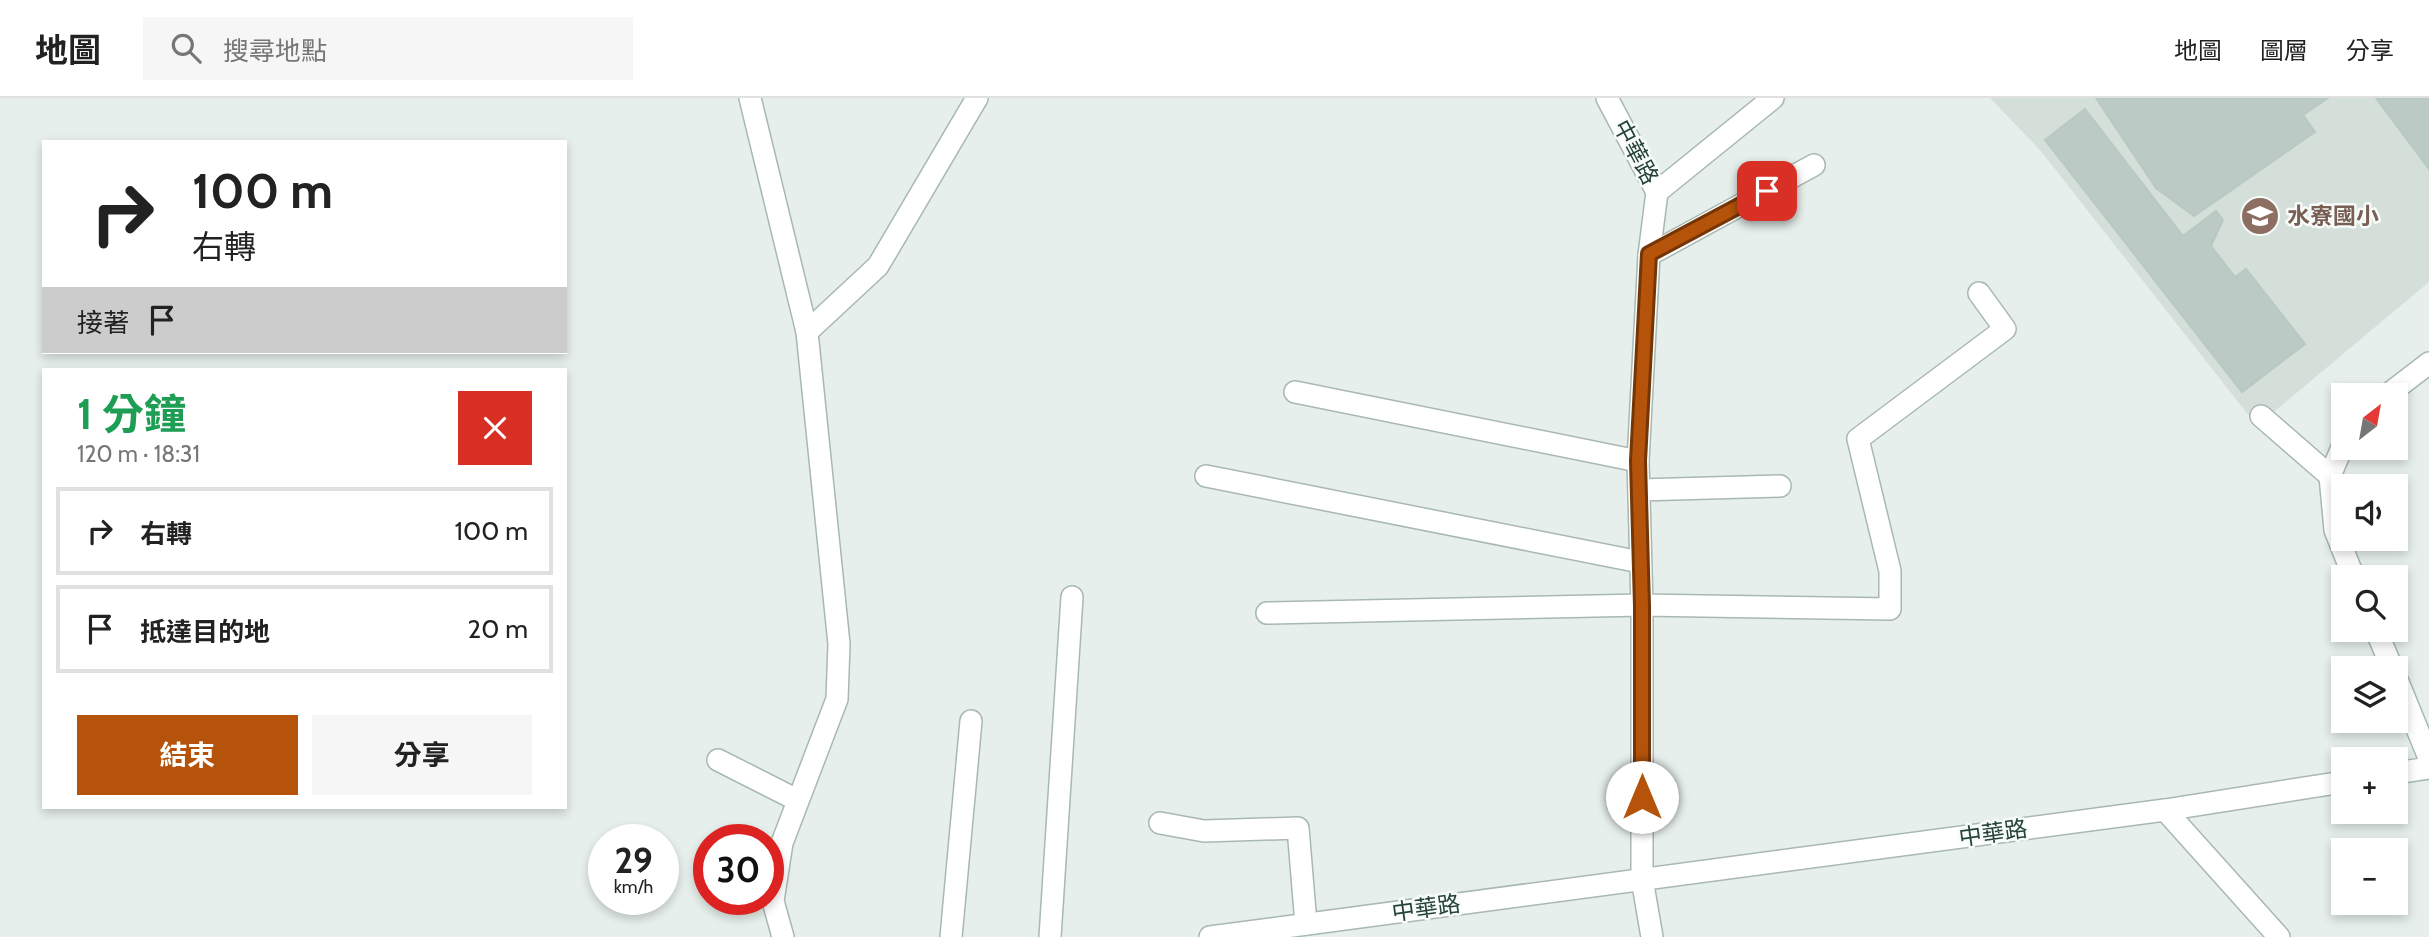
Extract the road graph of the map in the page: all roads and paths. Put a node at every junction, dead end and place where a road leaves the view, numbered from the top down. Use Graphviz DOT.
graph roads {
  1 [pos="750,98"];
  2 [pos="977,98"];
  3 [pos="1607,98"];
  4 [pos="1773,98"];
  5 [pos="1814,165"];
  6 [pos="1657,192"];
  7 [pos="1649,254"];
  8 [pos="1979,293"];
  9 [pos="807,332"];
  10 [pos="2429,363"];
  11 [pos="2403,383"];
  12 [pos="1295,392"];
  13 [pos="2261,415"];
  14 [pos="2337,460"];
  15 [pos="1638,461"];
  16 [pos="2330,476"];
  17 [pos="1206,477"];
  18 [pos="1780,486"];
  19 [pos="1639,490"];
  20 [pos="1640,562"];
  21 [pos="2349,565"];
  22 [pos="1072,597"];
  23 [pos="1642,606"];
  24 [pos="1267,613"];
  25 [pos="2408,706"];
  26 [pos="971,721"];
  27 [pos="2429,758"];
  28 [pos="718,760"];
  29 [pos="2429,768"];
  30 [pos="2408,771"];
  31 [pos="2331,784"];
  32 [pos="797,800"];
  33 [pos="2165,810"];
  34 [pos="1160,823"];
  35 [pos="1642,879"];
  36 [pos="1306,924"];
  37 [pos="783,937"];
  38 [pos="951,937"];
  39 [pos="1050,937"];
  40 [pos="1210,937"];
  41 [pos="1652,937"];
  42 [pos="2279,937"];
  1 -- 9 [label="street"];
  2 -- 9 [label="street"];
  3 -- 6 [label="street, 中華路"];
  4 -- 6 [label="street"];
  5 -- 7 [label="street"];
  6 -- 7 [label="street, 中華路"];
  7 -- 15 [label="street, 中華路"];
  8 -- 23 [label="street"];
  9 -- 32 [label="street"];
  10 -- 11 [label="street"];
  12 -- 15 [label="street"];
  13 -- 16 [label="street"];
  14 -- 16 [label="street"];
  15 -- 19 [label="street, 中華路"];
  16 -- 21 [label="street"];
  17 -- 20 [label="street"];
  18 -- 19 [label="street"];
  19 -- 20 [label="street, 中華路"];
  20 -- 23 [label="street, 中華路"];
  22 -- 39 [label="street"];
  23 -- 24 [label="street"];
  23 -- 35 [label="street, 中華路"];
  25 -- 27 [label="street"];
  26 -- 38 [label="street"];
  28 -- 32 [label="street"];
  29 -- 30 [label="street"];
  31 -- 33 [label="street, 中華路"];
  32 -- 37 [label="street"];
  33 -- 35 [label="street, 中華路"];
  33 -- 42 [label="street"];
  34 -- 36 [label="street"];
  35 -- 36 [label="street, 中華路"];
  35 -- 41 [label="street"];
  36 -- 40 [label="street, 中華路"];
}
